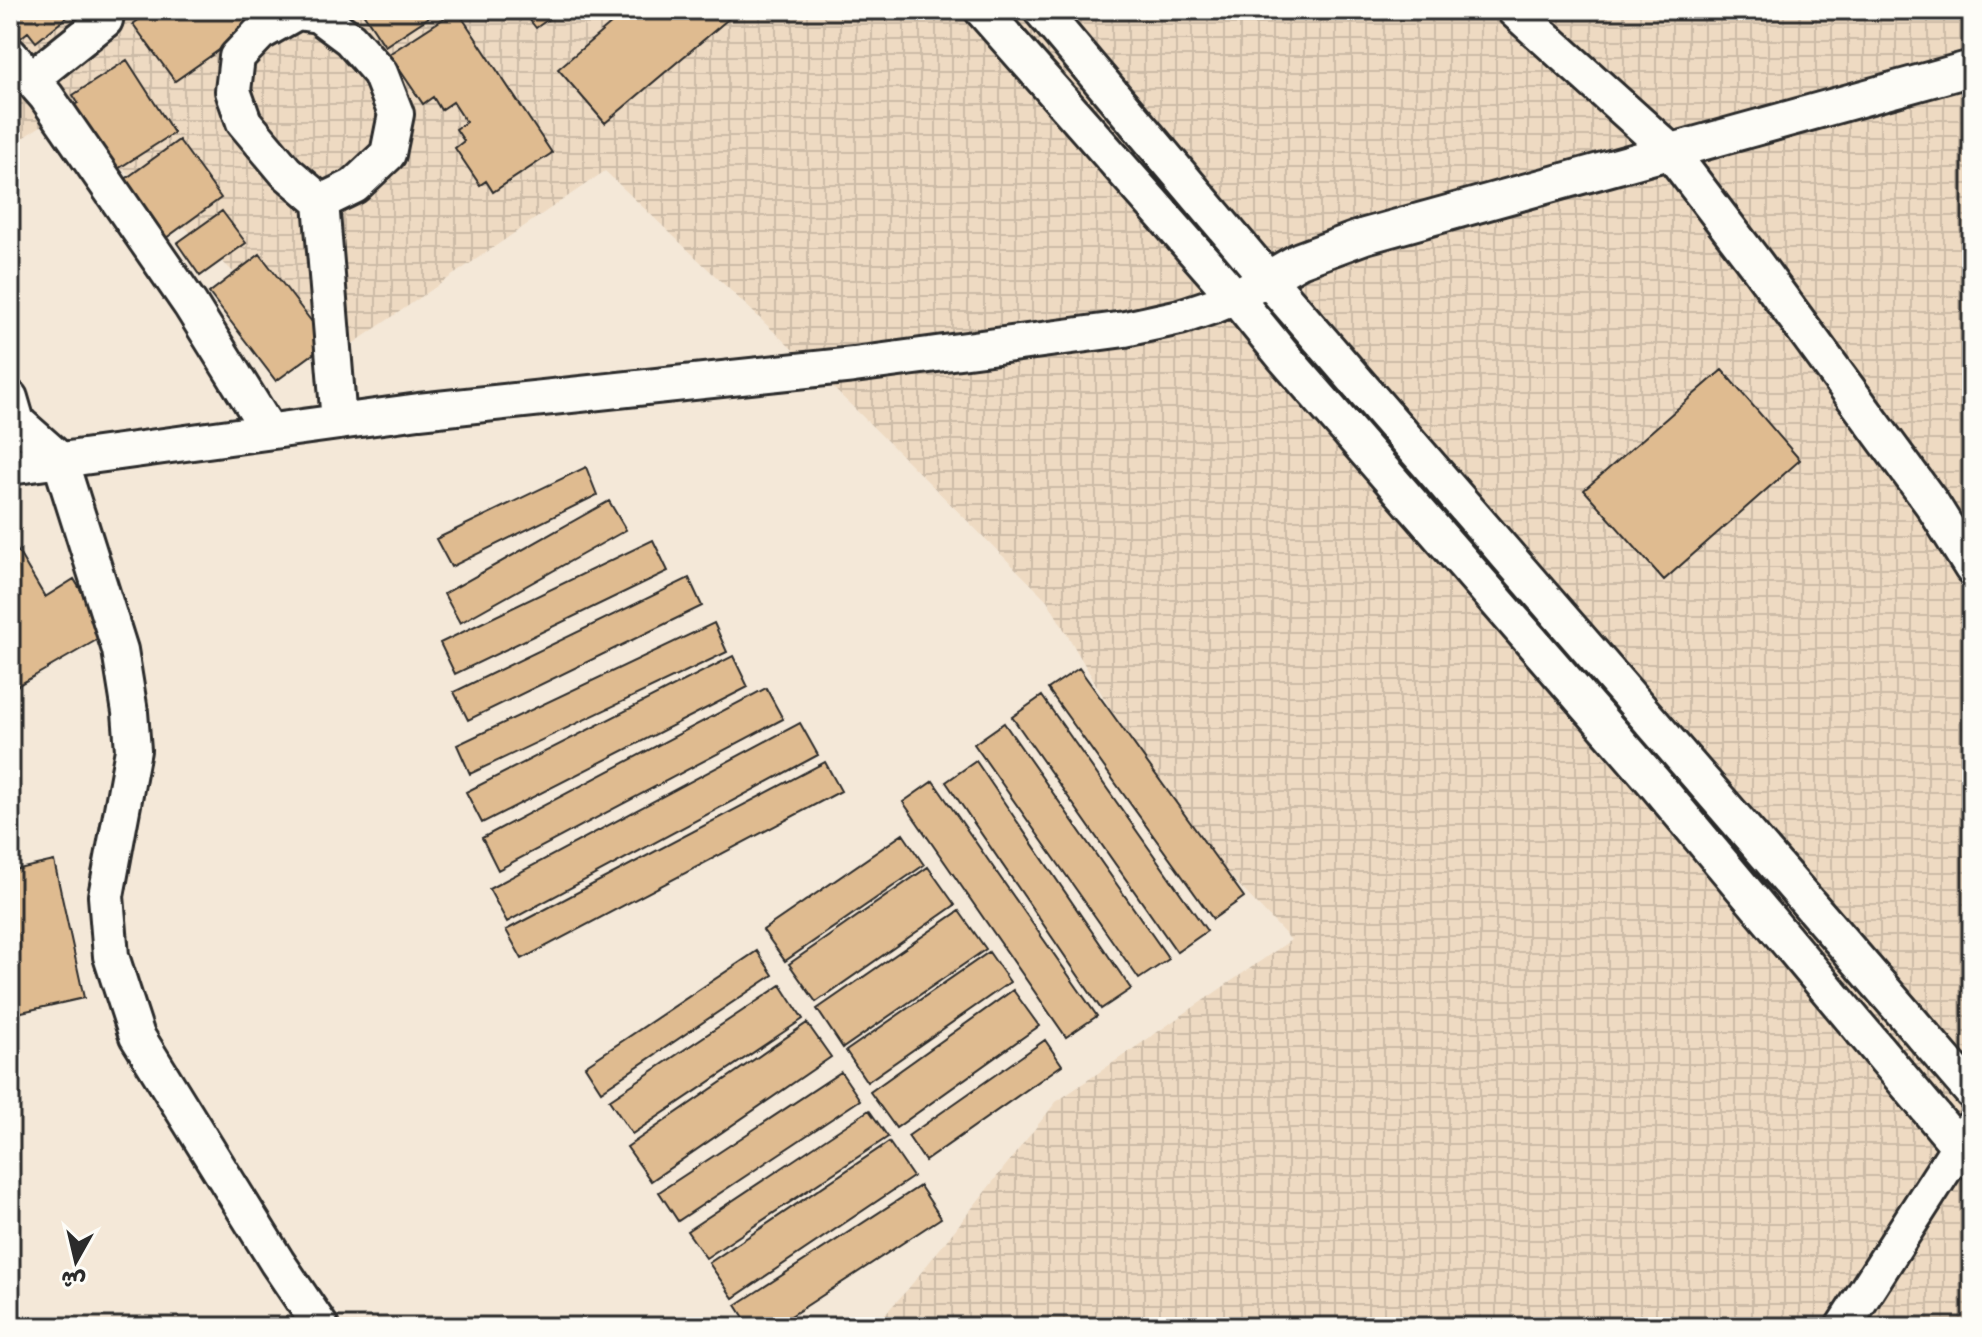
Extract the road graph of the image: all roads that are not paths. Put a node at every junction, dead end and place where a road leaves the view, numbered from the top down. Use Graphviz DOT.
graph roads {
  1 [pos="107,10"];
  2 [pos="982,10"];
  3 [pos="1041,10"];
  4 [pos="1514,10"];
  5 [pos="20,67"];
  6 [pos="1972,68"];
  7 [pos="1669,150"];
  8 [pos="321,202"];
  9 [pos="1266,277"];
  10 [pos="1235,297"];
  11 [pos="10,398"];
  12 [pos="339,422"];
  13 [pos="269,431"];
  14 [pos="60,460"];
  15 [pos="10,467"];
  16 [pos="1972,568"];
  17 [pos="1972,1092"];
  18 [pos="1967,1145"];
  19 [pos="321,1327"];
  20 [pos="1843,1327"];
  1 -- 5 [label="street"];
  2 -- 10 [label="street"];
  3 -- 9 [label="street"];
  4 -- 7 [label="street"];
  5 -- 13 [label="street"];
  6 -- 7 [label="street"];
  7 -- 9 [label="street"];
  7 -- 16 [label="street"];
  8 -- 8 [label="street"];
  8 -- 12 [label="street"];
  9 -- 10 [label="street"];
  9 -- 17 [label="street"];
  10 -- 12 [label="street"];
  10 -- 18 [label="street"];
  11 -- 14 [label="street"];
  12 -- 13 [label="street"];
  13 -- 14 [label="street"];
  14 -- 15 [label="street"];
  14 -- 19 [label="street"];
  18 -- 20 [label="street"];
}
